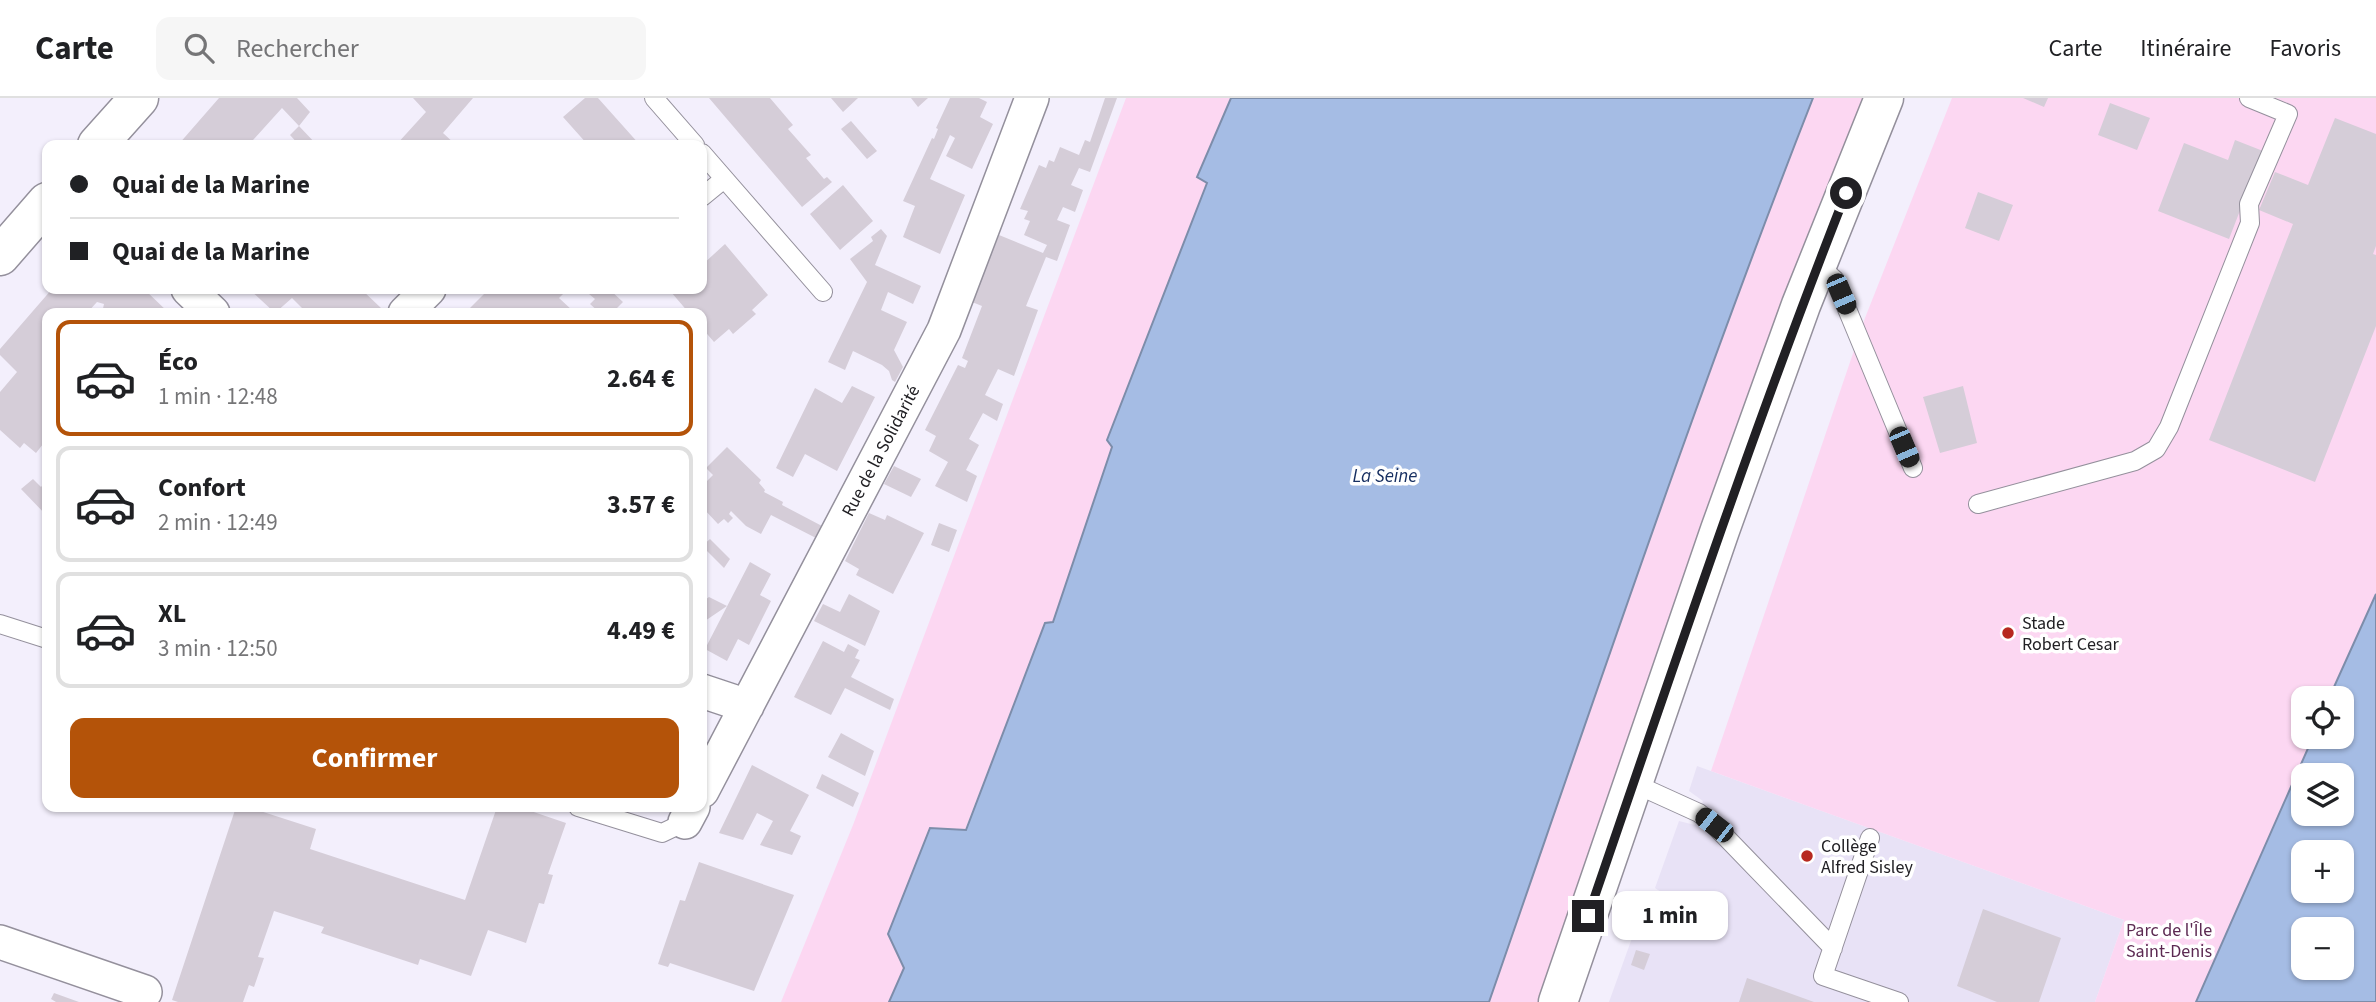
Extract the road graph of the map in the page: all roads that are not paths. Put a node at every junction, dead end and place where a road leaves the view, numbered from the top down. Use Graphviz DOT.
graph roads {
  1 [pos="139,98"];
  2 [pos="654,98"];
  3 [pos="1032,98"];
  4 [pos="1884,98"];
  5 [pos="2249,98"];
  6 [pos="101,140"];
  7 [pos="691,140"];
  8 [pos="707,159"];
  9 [pos="724,178"];
  10 [pos="707,193"];
  11 [pos="42,208"];
  12 [pos="0,256"];
  13 [pos="1818,265"];
  14 [pos="823,292"];
  15 [pos="193,294"];
  16 [pos="424,294"];
  17 [pos="208,308"];
  18 [pos="410,308"];
  19 [pos="1913,468"];
  20 [pos="1978,505"];
  21 [pos="0,624"];
  22 [pos="42,637"];
  23 [pos="707,693"];
  24 [pos="747,706"];
  25 [pos="707,782"];
  26 [pos="1633,783"];
  27 [pos="594,812"];
  28 [pos="689,815"];
  29 [pos="1870,838"];
  30 [pos="0,942"];
  31 [pos="1833,948"];
  32 [pos="145,992"];
  33 [pos="1558,1002"];
  34 [pos="1899,1002"];
  1 -- 6 [label="street"];
  2 -- 7 [label="lane"];
  3 -- 24 [label="street, Rue de la Solidarité"];
  4 -- 13 [label="street"];
  5 -- 20 [label="lane"];
  8 -- 9 [label="lane"];
  9 -- 10 [label="lane"];
  9 -- 14 [label="lane"];
  11 -- 12 [label="street"];
  13 -- 19 [label="lane"];
  13 -- 26 [label="street"];
  15 -- 17 [label="street"];
  16 -- 18 [label="street"];
  21 -- 22 [label="lane"];
  23 -- 24 [label="street"];
  24 -- 25 [label="street, Rue de la Solidarité"];
  26 -- 31 [label="lane"];
  26 -- 33 [label="street"];
  27 -- 28 [label="lane"];
  29 -- 31 [label="lane"];
  30 -- 32 [label="street"];
  31 -- 34 [label="lane"];
}
